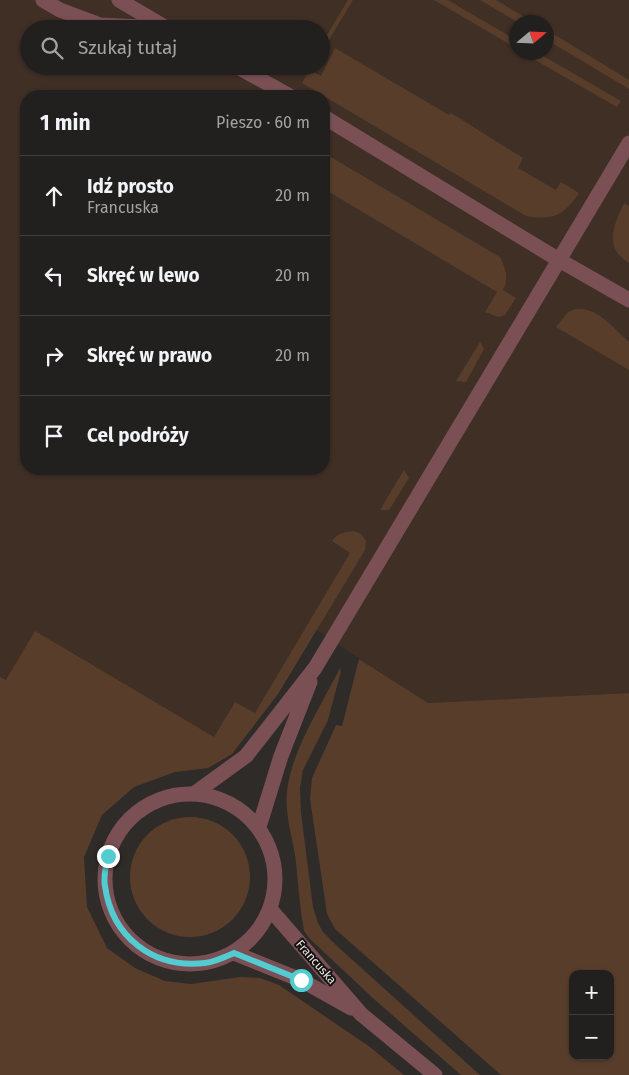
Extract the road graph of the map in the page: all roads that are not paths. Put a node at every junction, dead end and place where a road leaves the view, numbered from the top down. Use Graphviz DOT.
graph roads {
  1 [pos="43,0"];
  2 [pos="120,0"];
  3 [pos="85,20"];
  4 [pos="153,20"];
  5 [pos="252,75"];
  6 [pos="279,90"];
  7 [pos="330,121"];
  8 [pos="629,143"];
  9 [pos="559,260"];
  10 [pos="629,300"];
  11 [pos="315,668"];
  12 [pos="195,793"];
  13 [pos="259,827"];
  14 [pos="271,910"];
  15 [pos="234,953"];
  16 [pos="361,1014"];
  17 [pos="435,1075"];
  1 -- 3 [label="street"];
  2 -- 4 [label="street"];
  5 -- 6 [label="street"];
  7 -- 9 [label="street"];
  8 -- 9 [label="street"];
  9 -- 10 [label="street"];
  9 -- 11 [label="street"];
  11 -- 12 [label="street"];
  11 -- 13 [label="street"];
  12 -- 13 [label="street"];
  12 -- 15 [label="street"];
  13 -- 14 [label="street"];
  14 -- 15 [label="street"];
  14 -- 16 [label="street, Francuska"];
  15 -- 16 [label="street, Francuska"];
  16 -- 17 [label="street, Francuska"];
}
